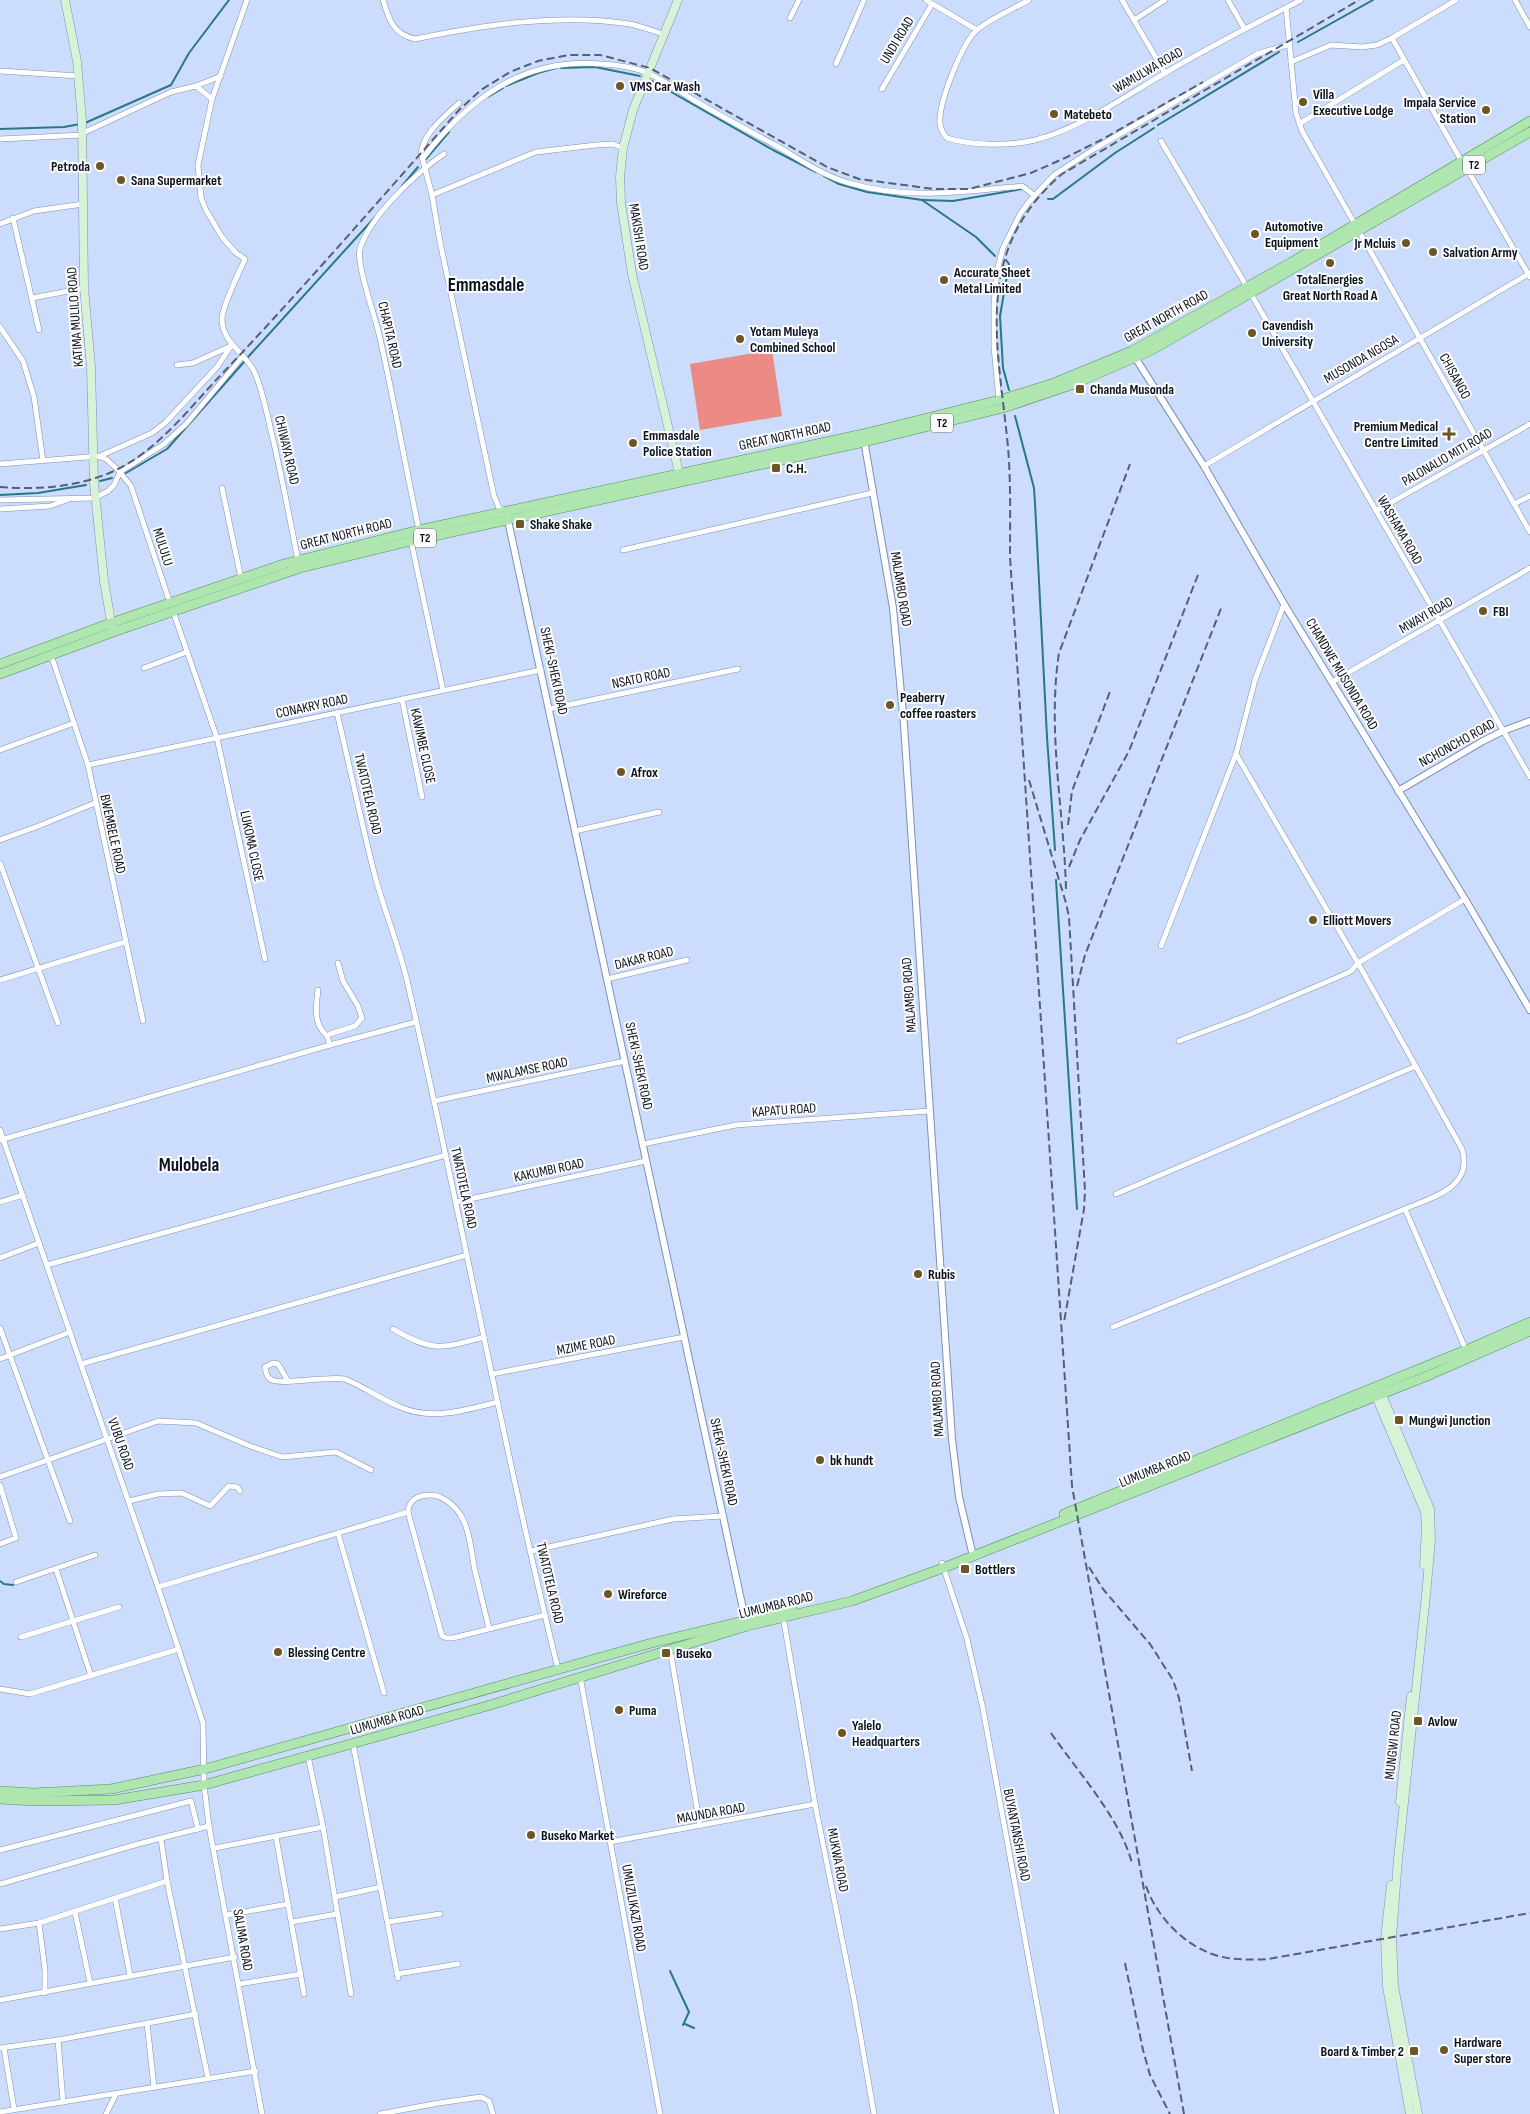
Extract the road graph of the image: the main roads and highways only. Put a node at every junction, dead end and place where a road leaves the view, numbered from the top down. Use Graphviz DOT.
graph roads {
  1 [pos="65,0"];
  2 [pos="678,0"];
  3 [pos="1530,121"];
  4 [pos="1530,132"];
  5 [pos="1465,165"];
  6 [pos="1357,228"];
  7 [pos="1248,290"];
  8 [pos="1133,355"];
  9 [pos="863,438"];
  10 [pos="680,477"];
  11 [pos="508,516"];
  12 [pos="299,564"];
  13 [pos="171,607"];
  14 [pos="112,628"];
  15 [pos="0,664"];
  16 [pos="0,674"];
  17 [pos="1530,1322"];
  18 [pos="1530,1331"];
  19 [pos="1377,1391"];
  20 [pos="746,1622"];
  21 [pos="0,1791"];
  22 [pos="0,1799"];
  23 [pos="1410,2114"];
  24 [pos="1418,2114"];
  1 -- 14 [label="main road, KATIMA MULILO ROAD"];
  2 -- 10 [label="main road, MAKISHI ROAD"];
  3 -- 5 [label="main road, GREAT NORTH ROAD / T2"];
  4 -- 5 [label="main road, GREAT NORTH ROAD / T2"];
  5 -- 6 [label="main road, GREAT NORTH ROAD / T2"];
  6 -- 7 [label="main road, GREAT NORTH ROAD / T2"];
  6 -- 7 [label="main road, GREAT NORTH ROAD / T2"];
  7 -- 8 [label="main road, GREAT NORTH ROAD / T2"];
  8 -- 9 [label="main road, GREAT NORTH ROAD / T2"];
  8 -- 9 [label="main road, GREAT NORTH ROAD / T2"];
  9 -- 10 [label="main road, GREAT NORTH ROAD / T2"];
  10 -- 11 [label="main road, GREAT NORTH ROAD / T2"];
  11 -- 12 [label="main road, GREAT NORTH ROAD / T2"];
  11 -- 12 [label="main road, GREAT NORTH ROAD / T2"];
  12 -- 13 [label="main road, GREAT NORTH ROAD / T2"];
  12 -- 13 [label="main road, GREAT NORTH ROAD / T2"];
  13 -- 14 [label="main road, GREAT NORTH ROAD / T2"];
  14 -- 15 [label="main road, GREAT NORTH ROAD / T2"];
  14 -- 16 [label="main road, GREAT NORTH ROAD / T2"];
  17 -- 19 [label="main road, LUMUMBA ROAD"];
  18 -- 19 [label="main road, LUMUMBA ROAD"];
  19 -- 20 [label="main road, LUMUMBA ROAD"];
  19 -- 23 [label="main road, MUNGWI ROAD"];
  19 -- 24 [label="main road, MUNGWI ROAD"];
  20 -- 21 [label="main road, LUMUMBA ROAD"];
  20 -- 22 [label="main road, LUMUMBA ROAD"];
}
